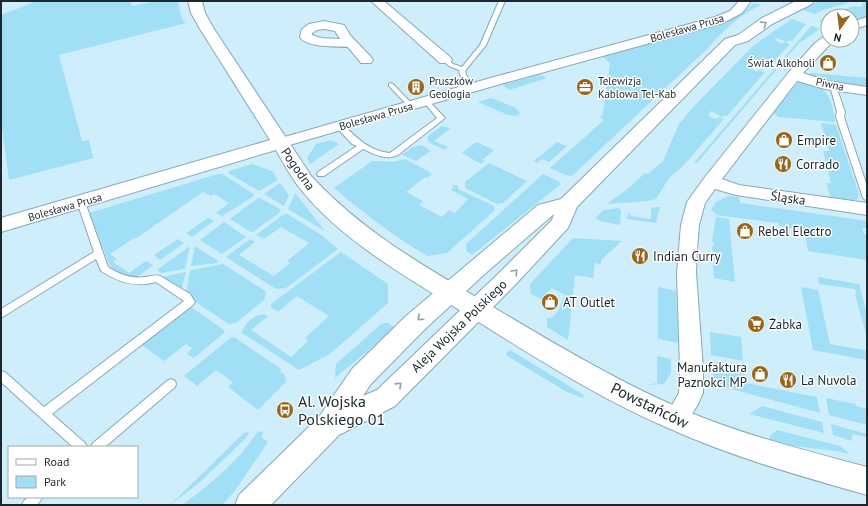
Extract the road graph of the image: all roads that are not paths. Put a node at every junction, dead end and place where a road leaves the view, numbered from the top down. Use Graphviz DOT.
graph roads {
  1 [pos="195,1"];
  2 [pos="377,1"];
  3 [pos="502,1"];
  4 [pos="745,1"];
  5 [pos="782,1"];
  6 [pos="807,1"];
  7 [pos="730,42"];
  8 [pos="352,44"];
  9 [pos="820,47"];
  10 [pos="366,60"];
  11 [pos="445,60"];
  12 [pos="463,69"];
  13 [pos="794,75"];
  14 [pos="391,85"];
  15 [pos="833,86"];
  16 [pos="473,88"];
  17 [pos="867,91"];
  18 [pos="426,101"];
  19 [pos="411,106"];
  20 [pos="340,126"];
  21 [pos="280,143"];
  22 [pos="362,146"];
  23 [pos="321,174"];
  24 [pos="711,181"];
  25 [pos="867,198"];
  26 [pos="81,202"];
  27 [pos="568,204"];
  28 [pos="867,209"];
  29 [pos="1,225"];
  30 [pos="98,253"];
  31 [pos="449,292"];
  32 [pos="477,309"];
  33 [pos="1,314"];
  34 [pos="1,375"];
  35 [pos="171,384"];
  36 [pos="44,414"];
  37 [pos="676,419"];
  38 [pos="329,426"];
  39 [pos="80,446"];
  40 [pos="98,446"];
  41 [pos="867,481"];
  42 [pos="36,498"];
  43 [pos="28,505"];
  44 [pos="250,505"];
  1 -- 21 [label="main road, Pogodna"];
  2 -- 11 [label="street"];
  3 -- 12 [label="lane"];
  4 -- 16 [label="street, Bolesława Prusa"];
  5 -- 7 [label="main road, Aleja Wojska Polskiego"];
  7 -- 6 [label="main road, Aleja Wojska Polskiego, one-way"];
  7 -- 27 [label="main road, Aleja Wojska Polskiego"];
  8 -- 10 [label="street"];
  9 -- 13 [label="street"];
  11 -- 12 [label="lane"];
  12 -- 16 [label="lane"];
  13 -- 15 [label="street, Piwna"];
  13 -- 24 [label="street"];
  14 -- 19 [label="lane"];
  15 -- 17 [label="street, Piwna"];
  15 -- 25 [label="lane"];
  16 -- 18 [label="street, Bolesława Prusa"];
  18 -- 19 [label="street, Bolesława Prusa"];
  18 -- 22 [label="lane"];
  19 -- 20 [label="street, Bolesława Prusa"];
  20 -- 21 [label="street, Bolesława Prusa"];
  20 -- 22 [label="lane"];
  21 -- 26 [label="main road, Bolesława Prusa"];
  21 -- 31 [label="main road, Pogodna"];
  22 -- 23 [label="lane"];
  24 -- 28 [label="street, Śląska"];
  24 -- 37 [label="street"];
  26 -- 29 [label="main road, Bolesława Prusa"];
  26 -- 30 [label="lane"];
  27 -- 31 [label="main road, Aleja Wojska Polskiego"];
  32 -- 27 [label="main road, Aleja Wojska Polskiego, one-way"];
  30 -- 33 [label="lane"];
  30 -- 36 [label="lane"];
  31 -- 32 [label="main road, Powstańców"];
  31 -- 38 [label="main road, Aleja Wojska Polskiego, one-way"];
  32 -- 37 [label="main road, Powstańców"];
  38 -- 32 [label="main road, Aleja Wojska Polskiego, one-way"];
  34 -- 36 [label="lane"];
  35 -- 40 [label="lane"];
  36 -- 39 [label="lane"];
  37 -- 41 [label="main road, Powstańców"];
  38 -- 44 [label="main road, Aleja Wojska Polskiego"];
  42 -- 43 [label="lane"];
}
